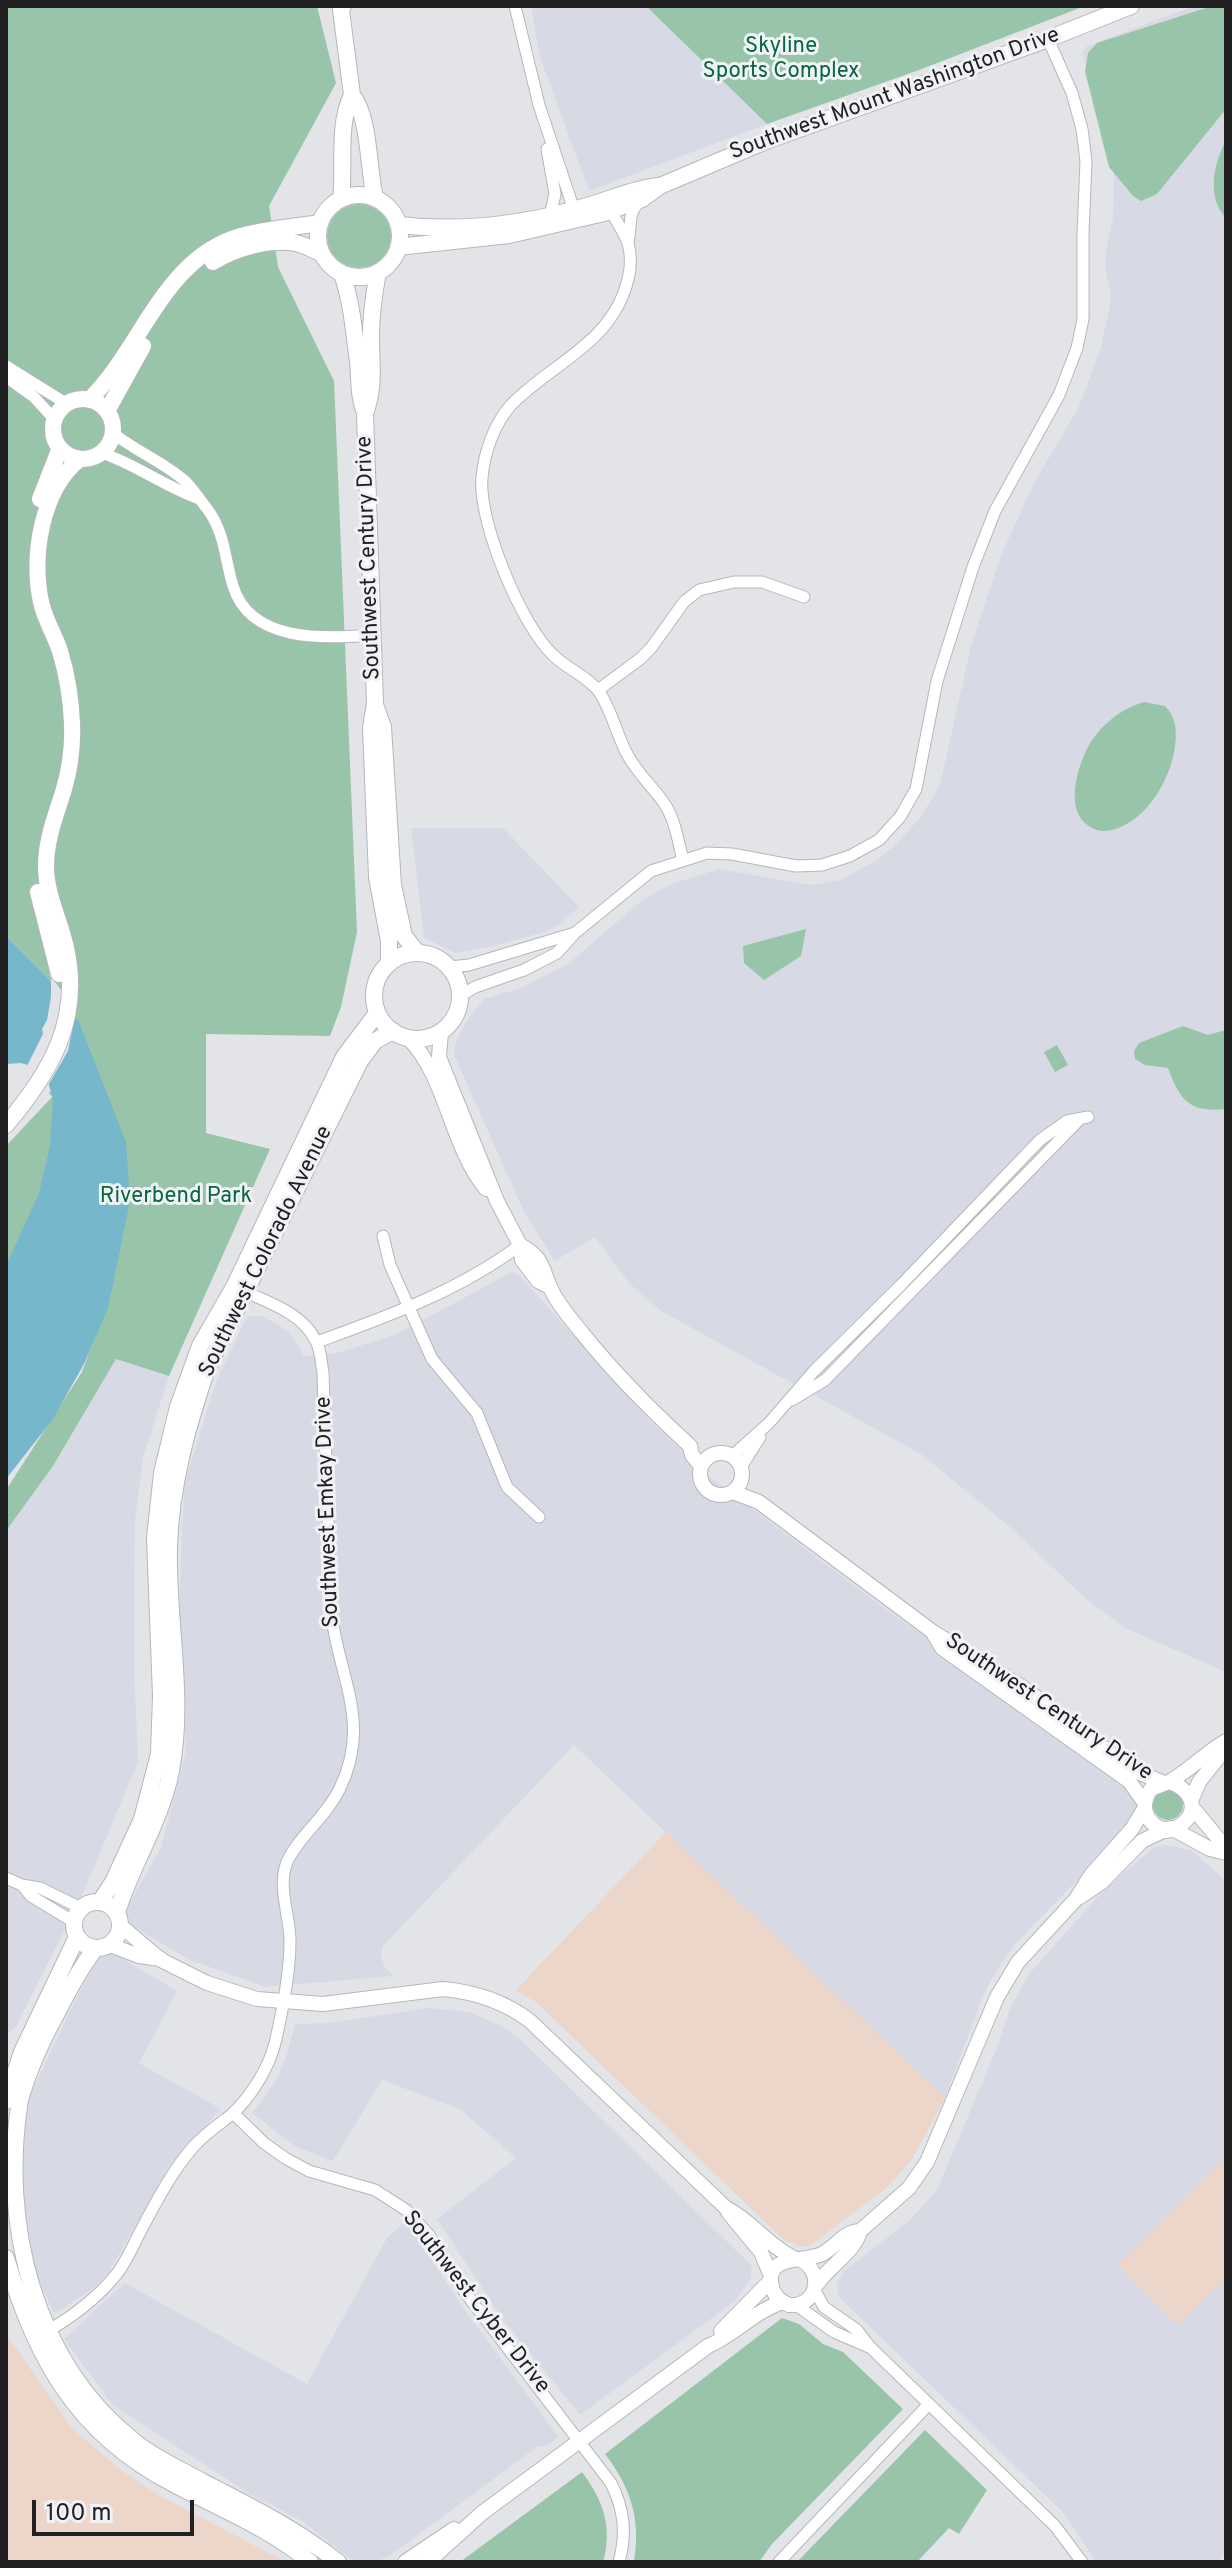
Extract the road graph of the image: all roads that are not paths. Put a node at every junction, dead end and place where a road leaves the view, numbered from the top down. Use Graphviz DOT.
graph roads {
  1 [pos="515,6"];
  2 [pos="1131,6"];
  3 [pos="340,7"];
  4 [pos="1048,39"];
  5 [pos="352,95"];
  6 [pos="539,105"];
  7 [pos="660,186"];
  8 [pos="375,198"];
  9 [pos="341,199"];
  10 [pos="642,199"];
  11 [pos="611,211"];
  12 [pos="576,215"];
  13 [pos="550,216"];
  14 [pos="320,223"];
  15 [pos="399,225"];
  16 [pos="628,242"];
  17 [pos="398,247"];
  18 [pos="321,253"];
  19 [pos="378,272"];
  20 [pos="342,274"];
  21 [pos="6,366"];
  22 [pos="6,377"];
  23 [pos="89,400"];
  24 [pos="67,404"];
  25 [pos="107,411"];
  26 [pos="365,413"];
  27 [pos="55,420"];
  28 [pos="113,433"];
  29 [pos="60,448"];
  30 [pos="102,453"];
  31 [pos="80,459"];
  32 [pos="197,498"];
  33 [pos="804,597"];
  34 [pos="373,635"];
  35 [pos="598,690"];
  36 [pos="375,703"];
  37 [pos="683,860"];
  38 [pos="575,933"];
  39 [pos="417,952"];
  40 [pos="389,962"];
  41 [pos="450,967"];
  42 [pos="460,996"];
  43 [pos="377,1013"];
  44 [pos="393,1031"];
  45 [pos="441,1032"];
  46 [pos="409,1039"];
  47 [pos="6,1109"];
  48 [pos="1083,1118"];
  49 [pos="6,1125"];
  50 [pos="497,1201"];
  51 [pos="383,1236"];
  52 [pos="520,1245"];
  53 [pos="240,1290"];
  54 [pos="408,1307"];
  55 [pos="317,1342"];
  56 [pos="706,1461"];
  57 [pos="738,1466"];
  58 [pos="733,1492"];
  59 [pos="759,1502"];
  60 [pos="539,1517"];
  61 [pos="933,1632"];
  62 [pos="1028,1710"];
  63 [pos="1078,1729"];
  64 [pos="1226,1741"];
  65 [pos="1226,1748"];
  66 [pos="1166,1782"];
  67 [pos="1191,1804"];
  68 [pos="1144,1805"];
  69 [pos="1169,1830"];
  70 [pos="1226,1850"];
  71 [pos="6,1878"];
  72 [pos="1076,1899"];
  73 [pos="100,1902"];
  74 [pos="119,1919"];
  75 [pos="77,1922"];
  76 [pos="103,1947"];
  77 [pos="161,1960"];
  78 [pos="282,2003"];
  79 [pos="6,2101"];
  80 [pos="233,2113"];
  81 [pos="726,2208"];
  82 [pos="860,2231"];
  83 [pos="6,2258"];
  84 [pos="798,2259"];
  85 [pos="771,2279"];
  86 [pos="816,2287"];
  87 [pos="789,2304"];
  88 [pos="39,2335"];
  89 [pos="708,2346"];
  90 [pos="870,2347"];
  91 [pos="929,2404"];
  92 [pos="580,2441"];
  93 [pos="482,2513"];
  94 [pos="310,2562"];
  95 [pos="338,2562"];
  96 [pos="405,2562"];
  97 [pos="428,2562"];
  98 [pos="619,2562"];
  99 [pos="779,2562"];
  100 [pos="1082,2562"];
  1 -- 6 [label="street"];
  2 -- 4 [label="main road, Southwest Mount Washington Drive"];
  3 -- 5 [label="main road"];
  4 -- 7 [label="main road, Southwest Mount Washington Drive"];
  4 -- 37 [label="street"];
  5 -- 8 [label="main road"];
  5 -- 9 [label="main road"];
  6 -- 12 [label="street"];
  6 -- 13 [label="street"];
  7 -- 10 [label="main road, Southwest Mount Washington Drive"];
  7 -- 12 [label="main road, Southwest Mount Washington Drive"];
  8 -- 9 [label="main road"];
  8 -- 15 [label="main road"];
  9 -- 14 [label="main road"];
  10 -- 11 [label="main road, Southwest Mount Washington Drive"];
  10 -- 16 [label="street"];
  11 -- 12 [label="main road, Southwest Mount Washington Drive"];
  11 -- 16 [label="street"];
  12 -- 13 [label="main road, Southwest Mount Washington Drive"];
  12 -- 17 [label="main road, Southwest Mount Washington Drive"];
  13 -- 15 [label="main road, Southwest Mount Washington Drive"];
  14 -- 18 [label="main road"];
  14 -- 23 [label="main road"];
  15 -- 17 [label="main road"];
  16 -- 35 [label="street"];
  17 -- 19 [label="main road"];
  18 -- 20 [label="main road"];
  18 -- 25 [label="main road"];
  19 -- 20 [label="main road"];
  19 -- 26 [label="main road, Southwest Century Drive"];
  20 -- 26 [label="main road, Southwest Century Drive"];
  21 -- 24 [label="street"];
  22 -- 27 [label="street"];
  23 -- 24 [label="main road"];
  23 -- 25 [label="main road"];
  24 -- 27 [label="main road"];
  25 -- 28 [label="main road"];
  26 -- 34 [label="main road, Southwest Century Drive"];
  27 -- 29 [label="main road"];
  28 -- 30 [label="main road"];
  28 -- 32 [label="street"];
  29 -- 31 [label="main road"];
  29 -- 47 [label="main road"];
  30 -- 31 [label="main road"];
  30 -- 32 [label="street"];
  31 -- 49 [label="main road"];
  32 -- 34 [label="street"];
  33 -- 35 [label="street"];
  34 -- 36 [label="main road, Southwest Century Drive"];
  35 -- 37 [label="street"];
  36 -- 39 [label="main road, Southwest Century Drive"];
  36 -- 40 [label="main road, Southwest Century Drive"];
  37 -- 38 [label="street"];
  38 -- 41 [label="street"];
  38 -- 42 [label="street"];
  39 -- 40 [label="main road"];
  39 -- 41 [label="main road"];
  40 -- 43 [label="main road"];
  41 -- 42 [label="main road"];
  42 -- 45 [label="main road"];
  43 -- 44 [label="main road"];
  43 -- 53 [label="main road, Southwest Colorado Avenue"];
  44 -- 46 [label="main road"];
  44 -- 53 [label="main road, Southwest Colorado Avenue"];
  45 -- 46 [label="main road"];
  45 -- 50 [label="street, Southwest Century Drive"];
  46 -- 50 [label="street, Southwest Century Drive"];
  48 -- 57 [label="street"];
  50 -- 52 [label="street, Southwest Century Drive"];
  51 -- 54 [label="street"];
  52 -- 54 [label="street"];
  52 -- 56 [label="street, Southwest Century Drive"];
  53 -- 55 [label="street"];
  53 -- 73 [label="main road, Southwest Colorado Avenue"];
  53 -- 74 [label="main road, Southwest Colorado Avenue"];
  54 -- 55 [label="street"];
  54 -- 60 [label="street"];
  55 -- 78 [label="street, Southwest Emkay Drive"];
  56 -- 57 [label="street"];
  56 -- 58 [label="street, Southwest Century Drive"];
  57 -- 58 [label="street"];
  57 -- 59 [label="street, Southwest Century Drive"];
  58 -- 59 [label="street, Southwest Century Drive"];
  59 -- 61 [label="street, Southwest Century Drive"];
  61 -- 62 [label="street, Southwest Century Drive"];
  61 -- 63 [label="street, Southwest Century Drive"];
  62 -- 63 [label="street"];
  62 -- 68 [label="street, Southwest Century Drive"];
  63 -- 66 [label="street, Southwest Century Drive"];
  64 -- 66 [label="street"];
  65 -- 67 [label="street"];
  66 -- 67 [label="street"];
  66 -- 68 [label="street"];
  67 -- 69 [label="street"];
  67 -- 70 [label="street"];
  68 -- 69 [label="street"];
  68 -- 72 [label="street"];
  69 -- 70 [label="street"];
  69 -- 72 [label="street"];
  71 -- 75 [label="street"];
  72 -- 82 [label="street"];
  73 -- 74 [label="main road"];
  73 -- 75 [label="main road"];
  74 -- 76 [label="main road"];
  74 -- 77 [label="street"];
  75 -- 76 [label="main road"];
  75 -- 79 [label="main road"];
  76 -- 77 [label="street"];
  76 -- 88 [label="main road"];
  77 -- 78 [label="street"];
  78 -- 80 [label="street, Southwest Emkay Drive"];
  78 -- 81 [label="street"];
  80 -- 88 [label="street, Southwest Emkay Drive"];
  80 -- 92 [label="street, Southwest Cyber Drive"];
  81 -- 84 [label="street"];
  81 -- 85 [label="street"];
  82 -- 84 [label="street"];
  82 -- 86 [label="street"];
  83 -- 88 [label="main road"];
  84 -- 85 [label="street"];
  84 -- 86 [label="street"];
  85 -- 87 [label="street"];
  85 -- 89 [label="street"];
  86 -- 87 [label="street"];
  86 -- 90 [label="street"];
  87 -- 89 [label="street"];
  87 -- 90 [label="street"];
  88 -- 94 [label="main road"];
  88 -- 95 [label="main road"];
  89 -- 92 [label="street"];
  90 -- 91 [label="street"];
  91 -- 99 [label="street"];
  91 -- 100 [label="street"];
  92 -- 93 [label="street"];
  92 -- 98 [label="street, Southwest Cyber Drive"];
  93 -- 96 [label="street"];
  93 -- 97 [label="street"];
}
